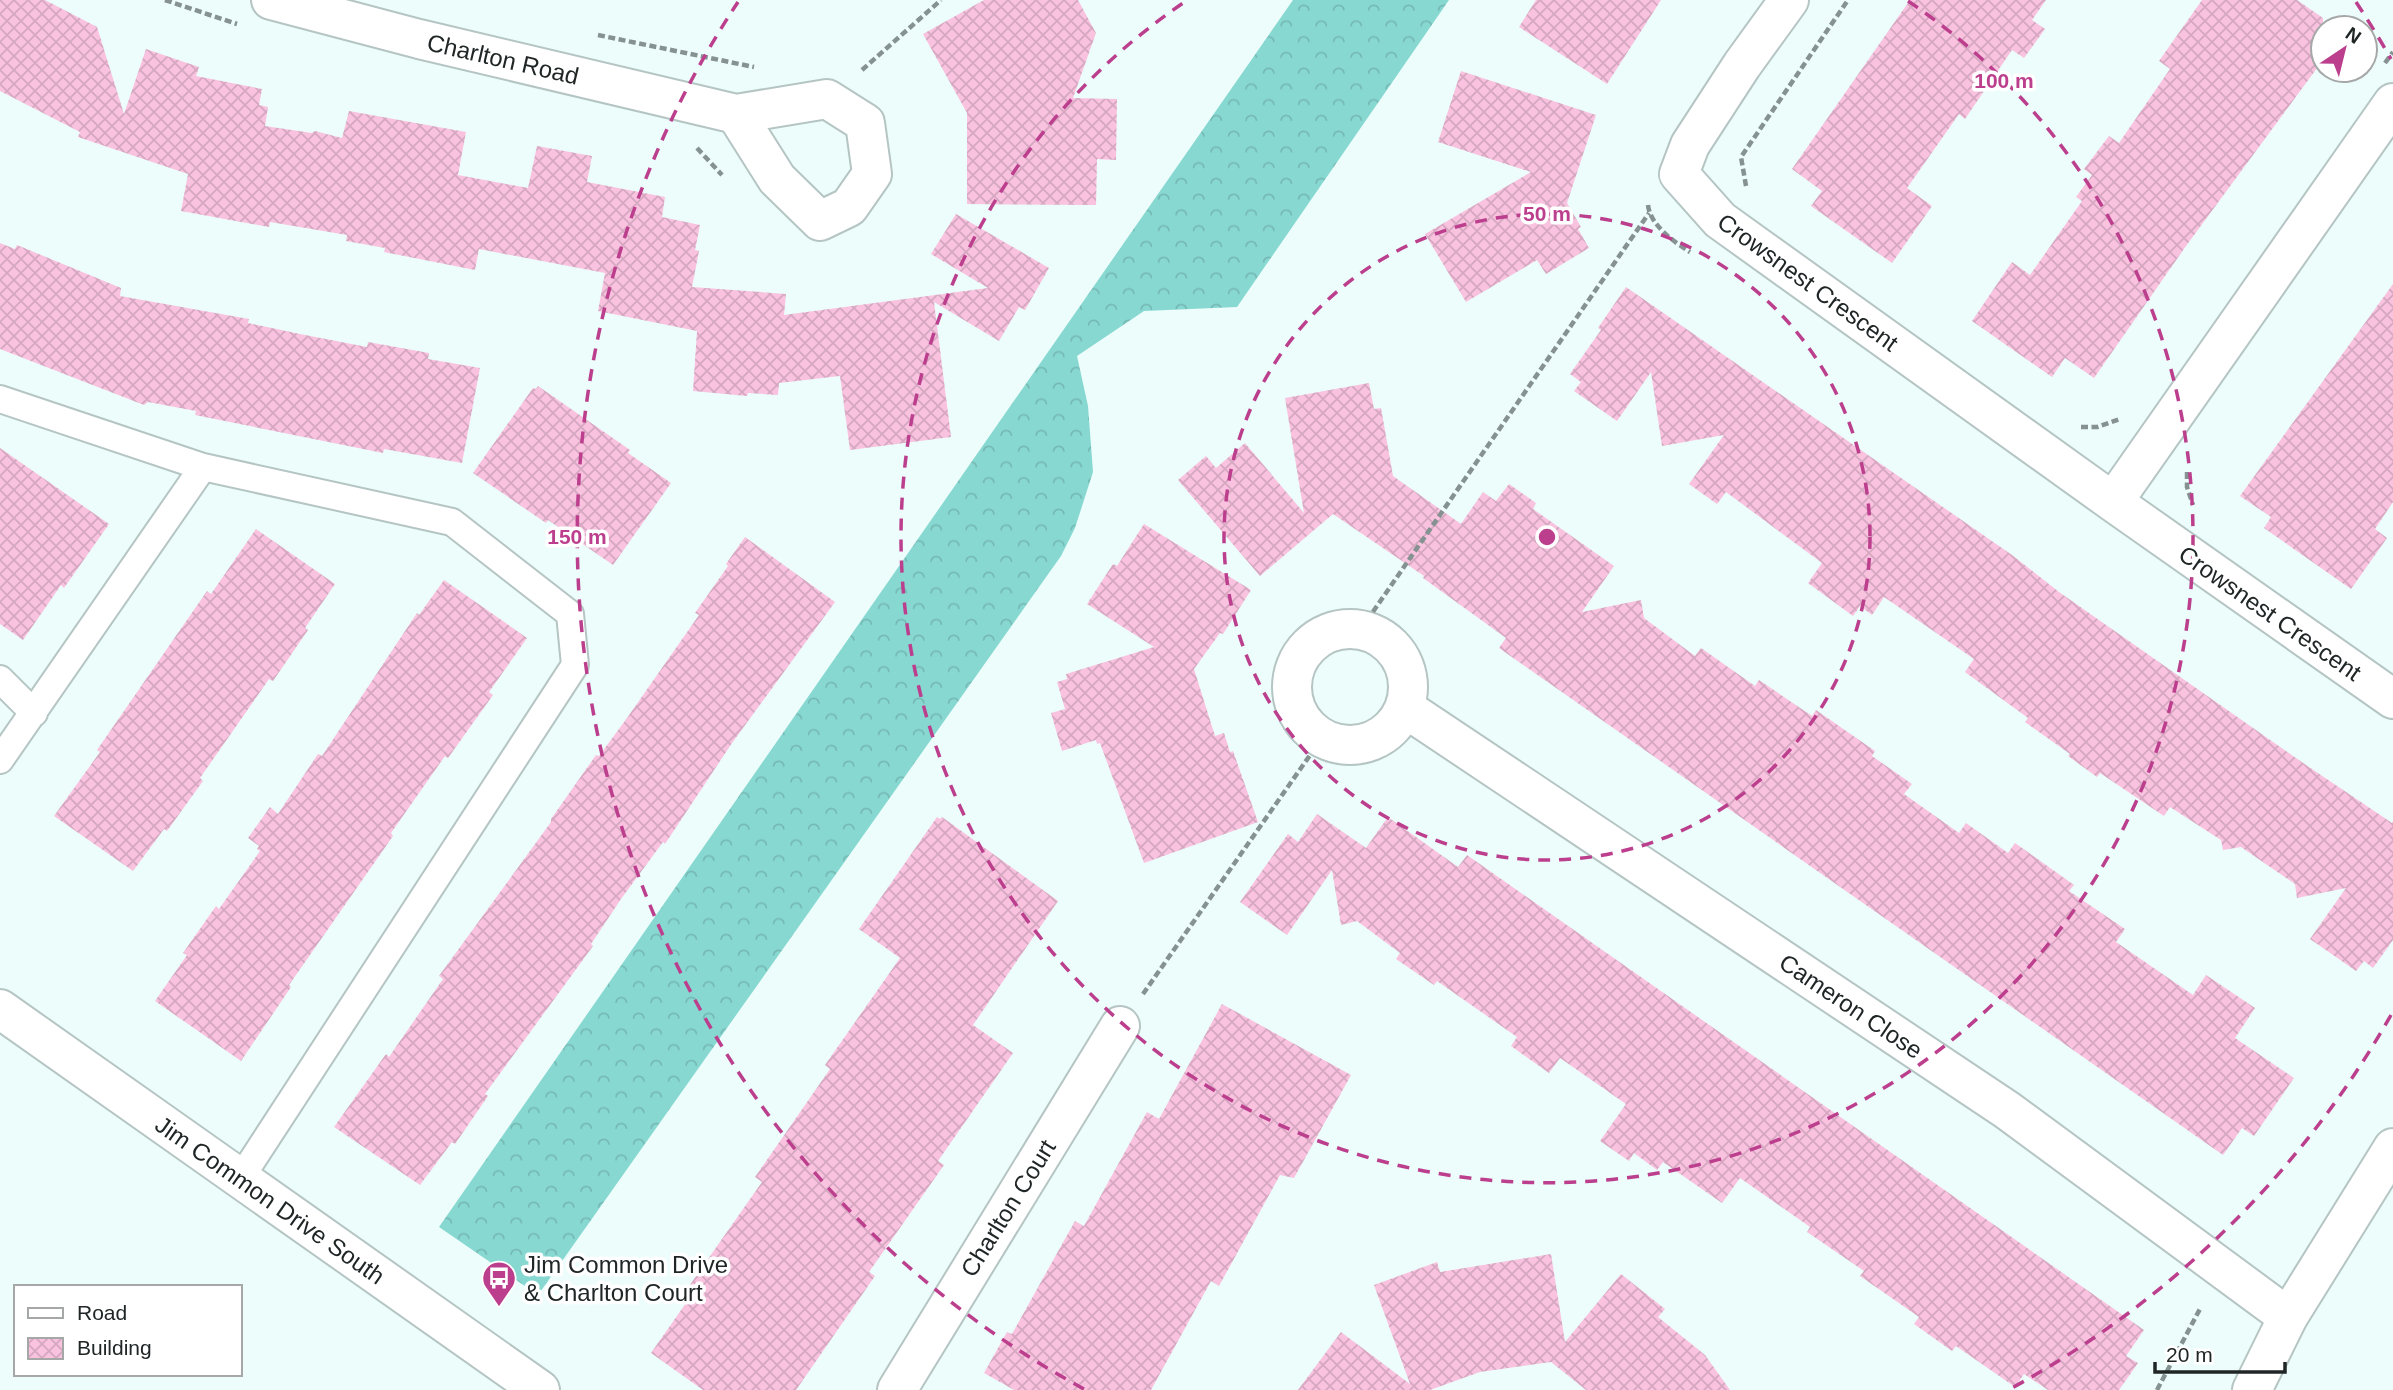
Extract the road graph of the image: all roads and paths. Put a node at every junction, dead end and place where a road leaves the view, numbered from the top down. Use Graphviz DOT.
graph roads {
  1 [pos="271,0"];
  2 [pos="941,0"];
  3 [pos="1789,0"];
  4 [pos="1848,0"];
  5 [pos="590,33"];
  6 [pos="2393,52"];
  7 [pos="764,65"];
  8 [pos="849,68"];
  9 [pos="2385,89"];
  10 [pos="736,114"];
  11 [pos="1748,191"];
  12 [pos="1649,213"];
  13 [pos="0,399"];
  14 [pos="2130,416"];
  15 [pos="2070,427"];
  16 [pos="2186,461"];
  17 [pos="203,467"];
  18 [pos="2112,502"];
  19 [pos="2195,513"];
  20 [pos="1361,629"];
  21 [pos="0,679"];
  22 [pos="2393,699"];
  23 [pos="1405,708"];
  24 [pos="34,713"];
  25 [pos="1322,738"];
  26 [pos="0,760"];
  27 [pos="0,1009"];
  28 [pos="1120,1026"];
  29 [pos="2393,1148"];
  30 [pos="240,1179"];
  31 [pos="2201,1307"];
  32 [pos="2288,1317"];
  33 [pos="540,1390"];
  34 [pos="897,1390"];
  35 [pos="2157,1390"];
  36 [pos="2252,1390"];
  1 -- 10 [label="street, Charlton Road"];
  2 -- 8 [label="path"];
  3 -- 18 [label="street, Crowsnest Crescent"];
  4 -- 11 [label="path"];
  5 -- 7 [label="path"];
  6 -- 9 [label="path"];
  9 -- 18 [label="street"];
  12 -- 20 [label="path"];
  13 -- 17 [label="lane"];
  14 -- 15 [label="path"];
  16 -- 19 [label="path"];
  17 -- 24 [label="lane"];
  17 -- 30 [label="lane"];
  18 -- 22 [label="street, Crowsnest Crescent"];
  20 -- 23 [label="street"];
  20 -- 25 [label="street"];
  21 -- 24 [label="lane"];
  23 -- 25 [label="street"];
  23 -- 32 [label="street, Cameron Close"];
  24 -- 26 [label="lane"];
  25 -- 28 [label="path"];
  27 -- 30 [label="street, Jim Common Drive South"];
  28 -- 34 [label="street, Charlton Court"];
  29 -- 32 [label="street"];
  30 -- 33 [label="street, Jim Common Drive South"];
  31 -- 35 [label="path"];
  32 -- 36 [label="street"];
}
